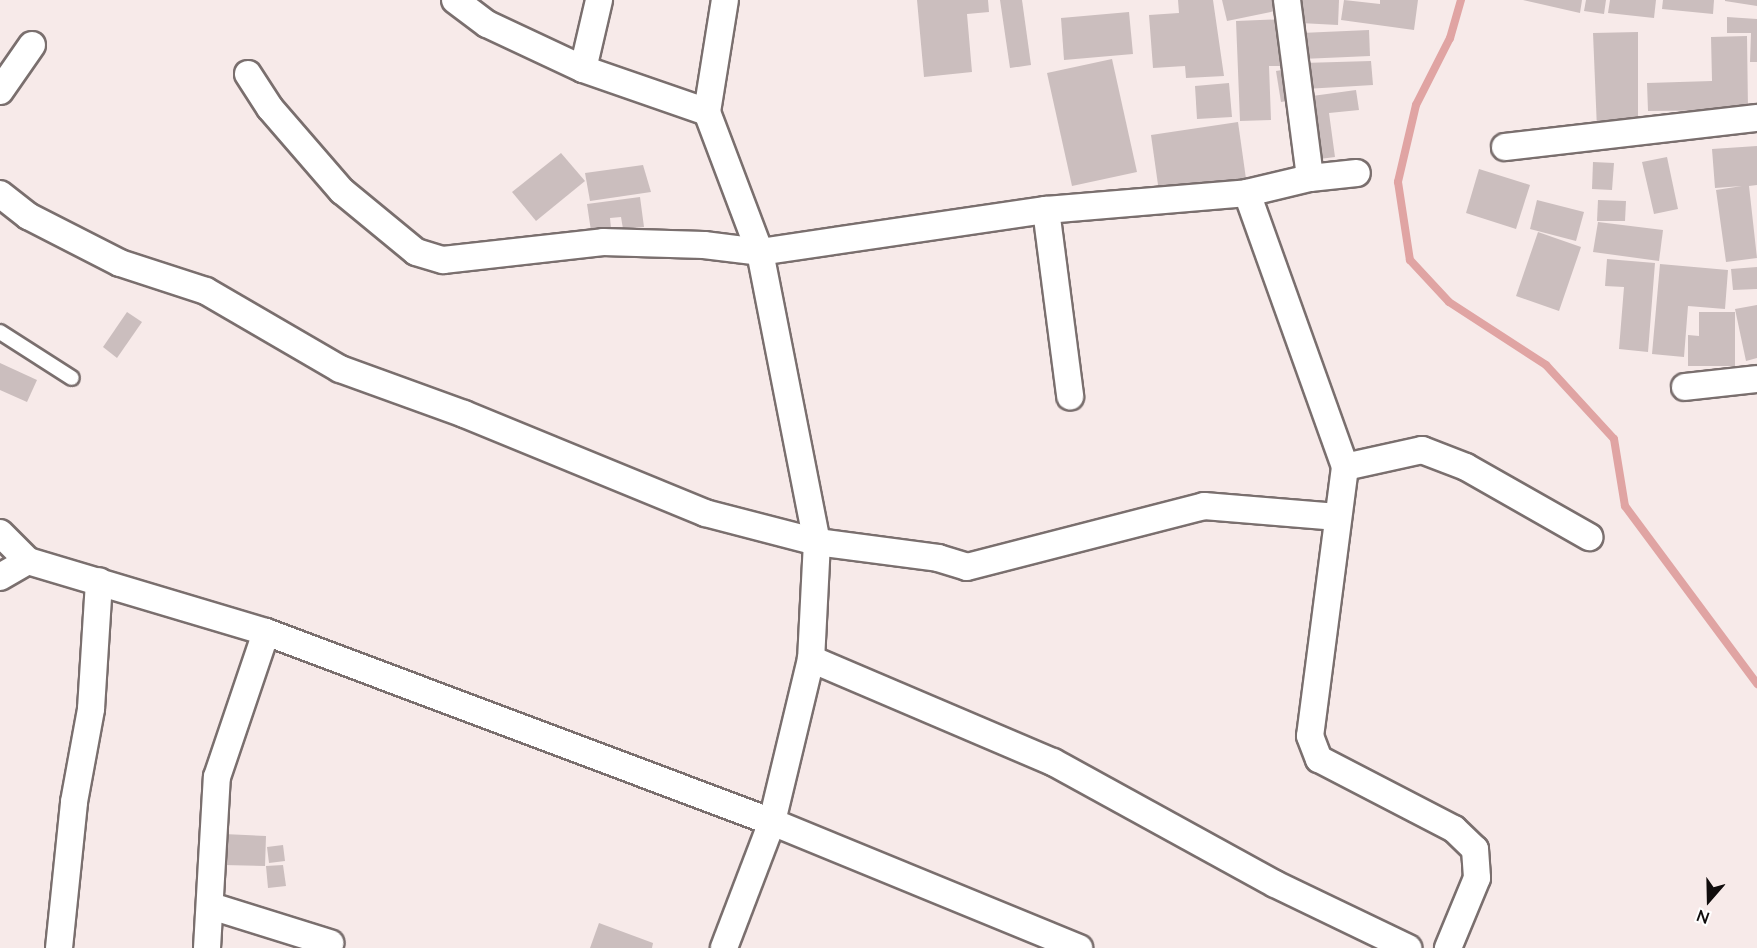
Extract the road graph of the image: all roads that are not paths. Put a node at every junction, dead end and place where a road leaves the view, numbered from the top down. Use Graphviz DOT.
graph roads {
  1 [pos="455,0"];
  2 [pos="599,0"];
  3 [pos="726,0"];
  4 [pos="1287,0"];
  5 [pos="32,45"];
  6 [pos="583,69"];
  7 [pos="248,74"];
  8 [pos="0,91"];
  9 [pos="707,112"];
  10 [pos="1757,118"];
  11 [pos="1505,147"];
  12 [pos="1358,173"];
  13 [pos="1310,178"];
  14 [pos="1247,193"];
  15 [pos="0,194"];
  16 [pos="1046,210"];
  17 [pos="760,252"];
  18 [pos="0,332"];
  19 [pos="72,378"];
  20 [pos="1757,379"];
  21 [pos="1685,387"];
  22 [pos="1070,396"];
  23 [pos="1345,467"];
  24 [pos="1338,517"];
  25 [pos="0,533"];
  26 [pos="1589,537"];
  27 [pos="817,542"];
  28 [pos="28,561"];
  29 [pos="0,577"];
  30 [pos="99,581"];
  31 [pos="266,632"];
  32 [pos="811,658"];
  33 [pos="772,822"];
  34 [pos="211,906"];
  35 [pos="330,943"];
  36 [pos="59,948"];
  37 [pos="207,948"];
  38 [pos="724,948"];
  39 [pos="1078,948"];
  40 [pos="1408,948"];
  41 [pos="1448,948"];
  1 -- 6 [label="street"];
  2 -- 6 [label="street"];
  3 -- 9 [label="street"];
  4 -- 13 [label="street"];
  5 -- 8 [label="street"];
  6 -- 9 [label="street"];
  7 -- 17 [label="street"];
  9 -- 17 [label="street"];
  10 -- 11 [label="street"];
  12 -- 13 [label="street"];
  13 -- 14 [label="street"];
  14 -- 16 [label="street"];
  14 -- 23 [label="street"];
  15 -- 27 [label="street"];
  16 -- 17 [label="street"];
  16 -- 22 [label="street"];
  17 -- 27 [label="street"];
  18 -- 19 [label="lane"];
  20 -- 21 [label="street"];
  23 -- 24 [label="street"];
  23 -- 26 [label="street"];
  24 -- 27 [label="street"];
  24 -- 41 [label="street"];
  25 -- 28 [label="street"];
  27 -- 32 [label="street"];
  28 -- 29 [label="street"];
  28 -- 30 [label="street"];
  30 -- 31 [label="street"];
  30 -- 36 [label="street"];
  31 -- 33 [label="street"];
  31 -- 34 [label="street"];
  32 -- 33 [label="street"];
  32 -- 40 [label="street"];
  33 -- 38 [label="street"];
  33 -- 39 [label="street"];
  34 -- 35 [label="street"];
  34 -- 37 [label="street"];
}
